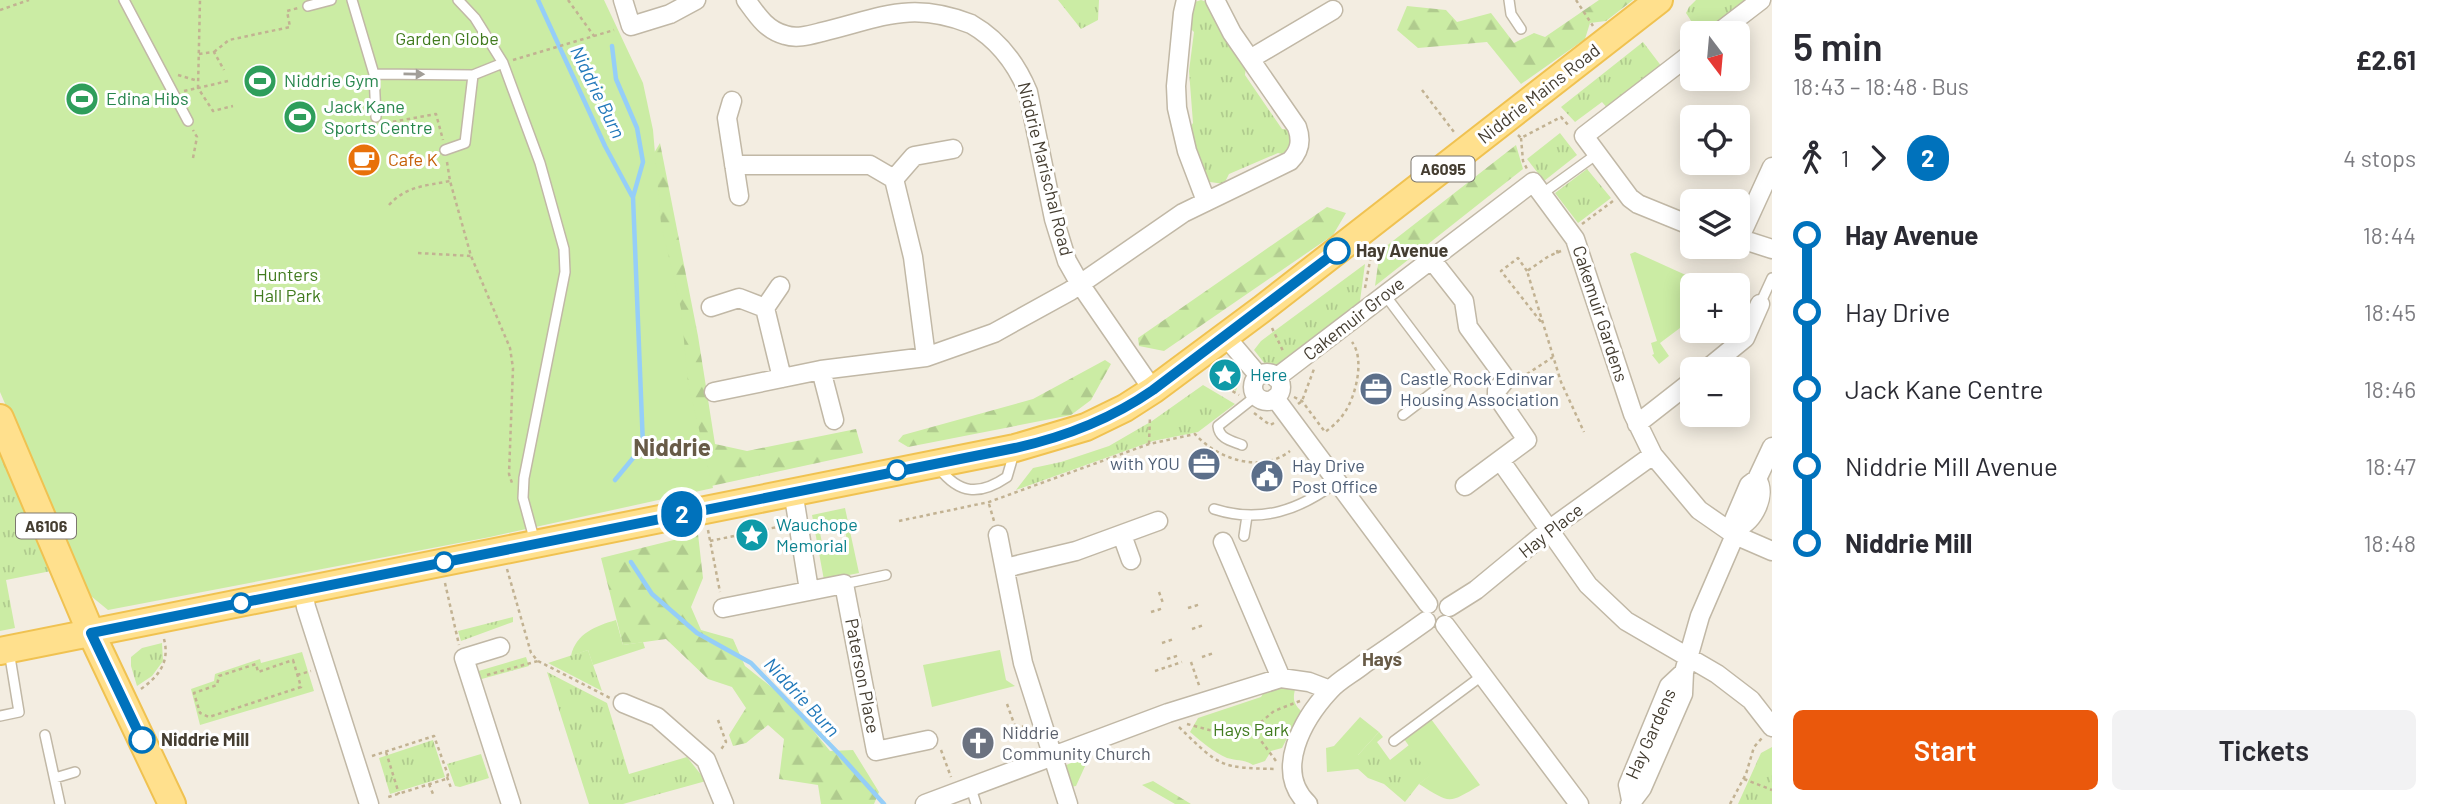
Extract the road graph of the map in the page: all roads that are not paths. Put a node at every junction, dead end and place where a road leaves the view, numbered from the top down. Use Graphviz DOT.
graph roads {
  1 [pos="124,0"];
  2 [pos="331,0"];
  3 [pos="352,0"];
  4 [pos="458,0"];
  5 [pos="622,0"];
  6 [pos="696,0"];
  7 [pos="747,0"];
  8 [pos="1186,0"];
  9 [pos="1215,0"];
  10 [pos="1509,0"];
  11 [pos="1659,0"];
  12 [pos="1761,0"];
  13 [pos="944,5"];
  14 [pos="308,6"];
  15 [pos="1334,11"];
  16 [pos="1734,21"];
  17 [pos="1521,29"];
  18 [pos="1250,59"];
  19 [pos="503,62"];
  20 [pos="1680,62"];
  21 [pos="374,74"];
  22 [pos="473,75"];
  23 [pos="732,101"];
  24 [pos="376,117"];
  25 [pos="188,121"];
  26 [pos="953,149"];
  27 [pos="446,150"];
  28 [pos="1597,154"];
  29 [pos="734,165"];
  30 [pos="1772,167"];
  31 [pos="894,179"];
  32 [pos="1538,188"];
  33 [pos="739,196"];
  34 [pos="1206,201"];
  35 [pos="1750,214"];
  36 [pos="1680,221"];
  37 [pos="1750,241"];
  38 [pos="1772,249"];
  39 [pos="1431,259"];
  40 [pos="1772,278"];
  41 [pos="1080,284"];
  42 [pos="780,286"];
  43 [pos="1385,295"];
  44 [pos="1765,299"];
  45 [pos="711,307"];
  46 [pos="765,308"];
  47 [pos="1226,337"];
  48 [pos="926,357"];
  49 [pos="1722,357"];
  50 [pos="821,370"];
  51 [pos="782,378"];
  52 [pos="1276,382"];
  53 [pos="1680,390"];
  54 [pos="714,392"];
  55 [pos="1251,400"];
  56 [pos="1152,402"];
  57 [pos="1403,415"];
  58 [pos="0,418"];
  59 [pos="834,419"];
  60 [pos="1637,424"];
  61 [pos="1242,446"];
  62 [pos="1772,447"];
  63 [pos="1015,448"];
  64 [pos="1653,455"];
  65 [pos="1500,460"];
  66 [pos="935,463"];
  67 [pos="1338,481"];
  68 [pos="1465,486"];
  69 [pos="793,491"];
  70 [pos="1214,509"];
  71 [pos="1247,516"];
  72 [pos="1158,521"];
  73 [pos="1550,529"];
  74 [pos="1736,531"];
  75 [pos="998,535"];
  76 [pos="1122,535"];
  77 [pos="1244,537"];
  78 [pos="1223,542"];
  79 [pos="535,544"];
  80 [pos="1772,551"];
  81 [pos="1131,560"];
  82 [pos="1005,568"];
  83 [pos="886,575"];
  84 [pos="844,584"];
  85 [pos="303,590"];
  86 [pos="809,590"];
  87 [pos="723,608"];
  88 [pos="1427,612"];
  89 [pos="1447,616"];
  90 [pos="91,633"];
  91 [pos="500,647"];
  92 [pos="4,650"];
  93 [pos="1687,665"];
  94 [pos="1483,676"];
  95 [pos="1281,678"];
  96 [pos="1327,694"];
  97 [pos="623,703"];
  98 [pos="0,716"];
  99 [pos="1768,732"];
  100 [pos="45,735"];
  101 [pos="928,740"];
  102 [pos="1394,741"];
  103 [pos="1053,758"];
  104 [pos="75,772"];
  105 [pos="55,778"];
  106 [pos="968,795"];
  107 [pos="1630,802"];
  108 [pos="60,804"];
  109 [pos="172,804"];
  110 [pos="368,804"];
  111 [pos="511,804"];
  112 [pos="724,804"];
  113 [pos="925,804"];
  114 [pos="1068,804"];
  115 [pos="1308,804"];
  116 [pos="1579,804"];
  1 -- 25 [label="lane"];
  2 -- 14 [label="lane"];
  3 -- 21 [label="lane"];
  4 -- 19 [label="lane"];
  5 -- 6 [label="street"];
  7 -- 13 [label="street, Niddrie Marischal Road"];
  8 -- 34 [label="street"];
  9 -- 18 [label="street"];
  10 -- 17 [label="lane"];
  11 -- 47 [label="main road, Niddrie Mains Road / A6095"];
  12 -- 16 [label="street"];
  13 -- 41 [label="street, Niddrie Marischal Road"];
  15 -- 18 [label="street"];
  18 -- 34 [label="street"];
  19 -- 22 [label="lane"];
  19 -- 79 [label="lane"];
  20 -- 28 [label="street"];
  21 -- 22 [label="lane, one-way"];
  21 -- 24 [label="lane"];
  22 -- 27 [label="lane"];
  23 -- 29 [label="street"];
  26 -- 31 [label="street"];
  28 -- 32 [label="lane"];
  28 -- 36 [label="street"];
  29 -- 31 [label="street"];
  29 -- 33 [label="street"];
  30 -- 35 [label="street"];
  31 -- 48 [label="street"];
  32 -- 39 [label="street, Cakemuir Grove"];
  32 -- 60 [label="street, Cakemuir Gardens"];
  34 -- 41 [label="street"];
  37 -- 38 [label="street"];
  39 -- 43 [label="street, Cakemuir Grove"];
  39 -- 65 [label="street"];
  40 -- 44 [label="lane"];
  41 -- 48 [label="street"];
  41 -- 56 [label="street, Niddrie Marischal Road"];
  42 -- 46 [label="street"];
  43 -- 52 [label="street, Cakemuir Grove"];
  43 -- 57 [label="lane"];
  44 -- 49 [label="street"];
  45 -- 46 [label="street"];
  46 -- 51 [label="street"];
  47 -- 52 [label="street"];
  47 -- 56 [label="main road, Niddrie Mains Road / A6095"];
  48 -- 50 [label="street"];
  50 -- 51 [label="street"];
  50 -- 59 [label="street"];
  51 -- 54 [label="street"];
  52 -- 55 [label="street"];
  52 -- 67 [label="street"];
  53 -- 60 [label="street"];
  55 -- 61 [label="lane"];
  56 -- 63 [label="main road, Niddrie Mains Road / A6095"];
  58 -- 90 [label="main road, A6106"];
  60 -- 64 [label="street, Cakemuir Gardens"];
  62 -- 74 [label="street, Hay Gardens"];
  63 -- 66 [label="main road, Niddrie Mains Road / A6095"];
  63 -- 66 [label="lane"];
  64 -- 73 [label="street, Hay Place"];
  64 -- 74 [label="street"];
  65 -- 68 [label="street"];
  65 -- 73 [label="street"];
  66 -- 69 [label="main road, Niddrie Mains Road / A6095"];
  67 -- 71 [label="lane"];
  67 -- 88 [label="street"];
  69 -- 79 [label="main road, Niddrie Mains Road / A6095"];
  69 -- 86 [label="street"];
  70 -- 71 [label="lane"];
  71 -- 77 [label="lane"];
  72 -- 76 [label="street"];
  73 -- 89 [label="street, Hay Place"];
  73 -- 93 [label="street"];
  74 -- 80 [label="street"];
  74 -- 93 [label="street, Hay Gardens"];
  75 -- 82 [label="street"];
  76 -- 81 [label="street"];
  76 -- 82 [label="street"];
  78 -- 95 [label="street"];
  79 -- 85 [label="main road, Niddrie Mains Road / A6095"];
  82 -- 103 [label="street"];
  83 -- 84 [label="lane"];
  84 -- 86 [label="street"];
  84 -- 101 [label="street, Paterson Place"];
  85 -- 90 [label="main road, Niddrie Mains Road / A6095"];
  85 -- 110 [label="street"];
  86 -- 87 [label="street"];
  88 -- 89 [label="street"];
  88 -- 89 [label="street"];
  88 -- 96 [label="street"];
  89 -- 94 [label="street"];
  90 -- 92 [label="main road, A6095"];
  90 -- 109 [label="main road, A6106"];
  91 -- 111 [label="street"];
  92 -- 98 [label="lane"];
  93 -- 99 [label="street"];
  93 -- 107 [label="street, Hay Gardens"];
  94 -- 102 [label="lane"];
  94 -- 116 [label="street"];
  95 -- 96 [label="street"];
  95 -- 103 [label="street"];
  96 -- 115 [label="street"];
  97 -- 112 [label="street"];
  100 -- 105 [label="lane"];
  103 -- 106 [label="street"];
  103 -- 114 [label="street"];
  104 -- 105 [label="lane"];
  105 -- 108 [label="lane"];
  106 -- 113 [label="street"];
}
